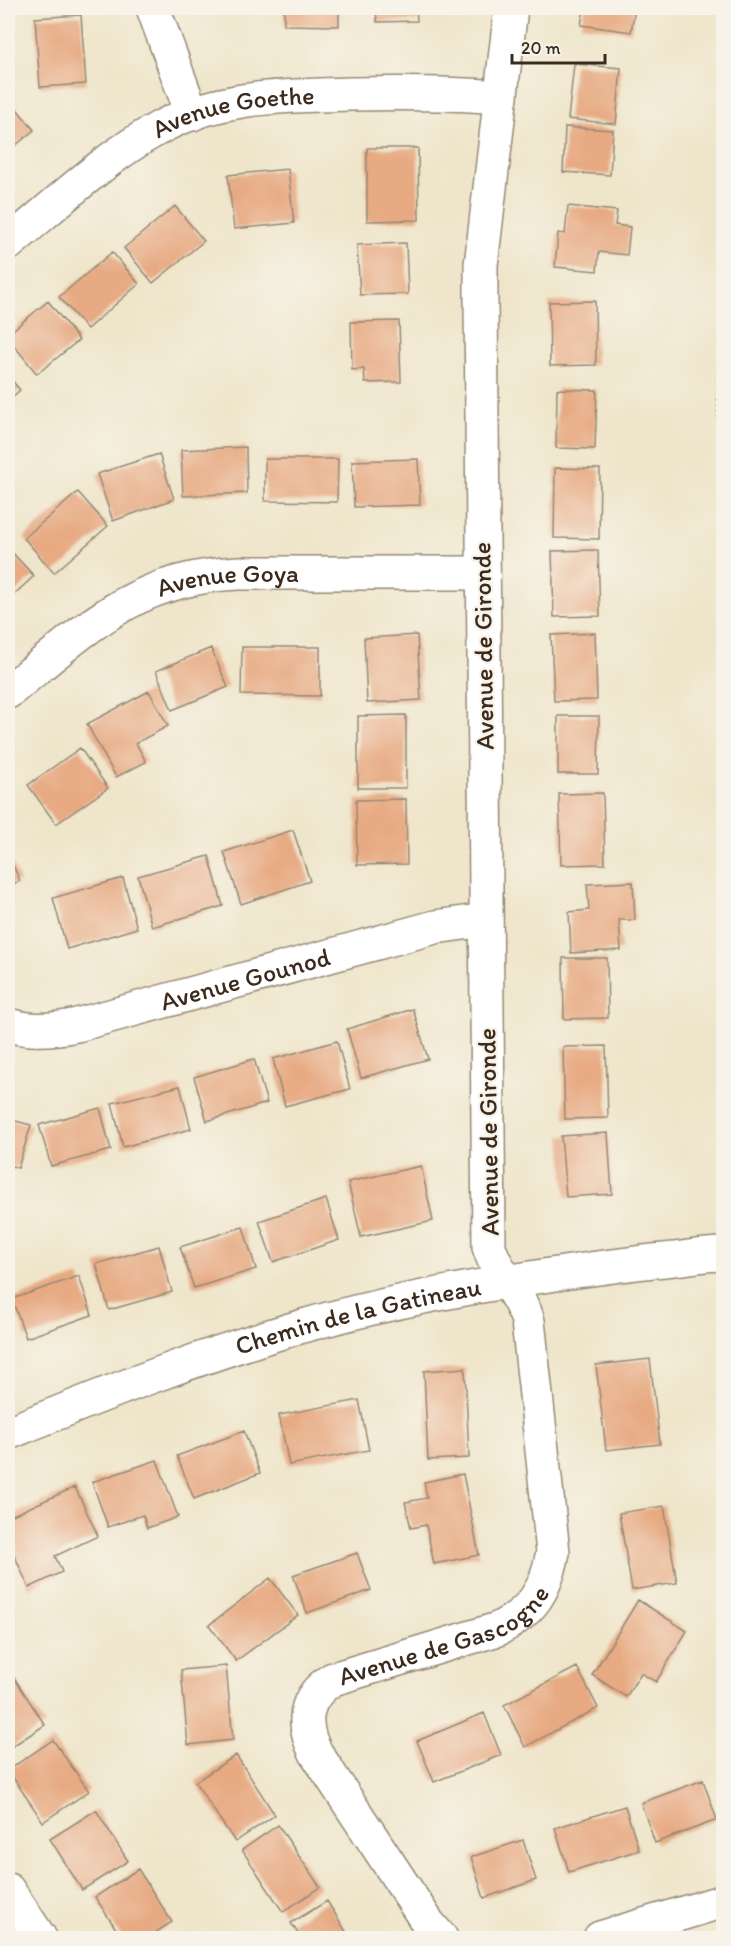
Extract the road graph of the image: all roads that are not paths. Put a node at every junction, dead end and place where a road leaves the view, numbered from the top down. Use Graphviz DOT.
graph roads {
  1 [pos="153,8"];
  2 [pos="511,8"];
  3 [pos="501,97"];
  4 [pos="192,114"];
  5 [pos="8,244"];
  6 [pos="483,573"];
  7 [pos="8,692"];
  8 [pos="485,922"];
  9 [pos="8,1025"];
  10 [pos="723,1254"];
  11 [pos="507,1282"];
  12 [pos="8,1433"];
  13 [pos="8,1890"];
  14 [pos="723,1901"];
  15 [pos="40,1938"];
  16 [pos="441,1938"];
  17 [pos="600,1938"];
  1 -- 4 [label="street"];
  2 -- 3 [label="street, Avenue de Gironde"];
  3 -- 4 [label="street, Avenue Goethe"];
  3 -- 6 [label="street, Avenue de Gironde"];
  4 -- 5 [label="street, Avenue Goethe"];
  6 -- 7 [label="street, Avenue Goya"];
  6 -- 8 [label="street, Avenue de Gironde"];
  8 -- 9 [label="street, Avenue Gounod"];
  8 -- 11 [label="street, Avenue de Gironde"];
  10 -- 11 [label="street, Chemin de la Gatineau"];
  11 -- 12 [label="street, Chemin de la Gatineau"];
  11 -- 16 [label="street, Avenue de Gascogne"];
  13 -- 15 [label="street"];
  14 -- 17 [label="street"];
}
